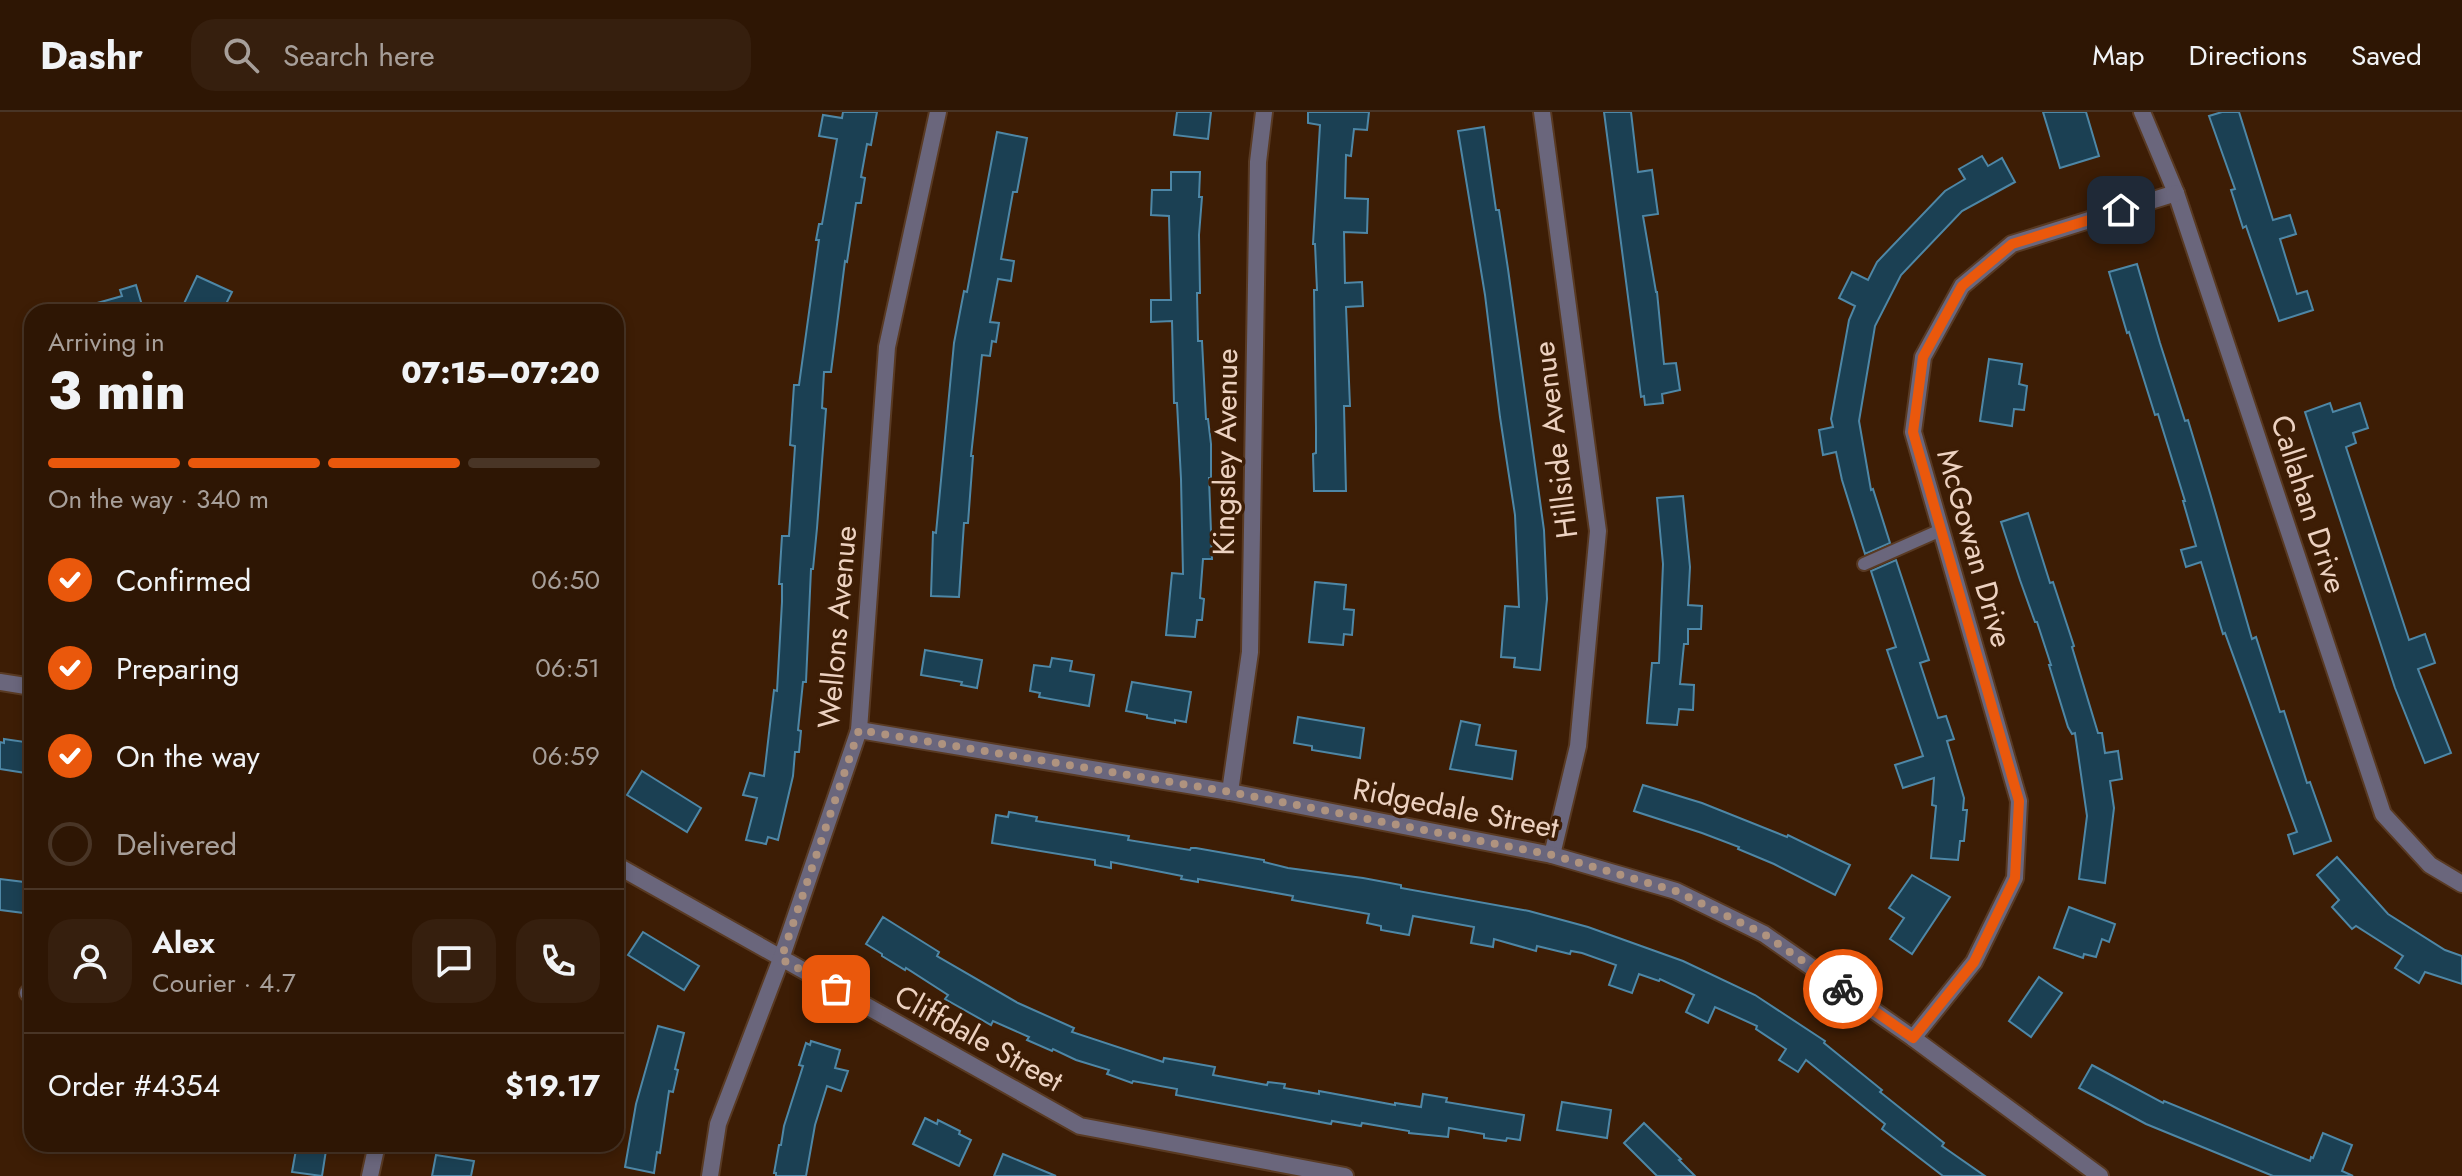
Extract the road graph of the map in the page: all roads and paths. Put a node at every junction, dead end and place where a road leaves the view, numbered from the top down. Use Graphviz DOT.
graph roads {
  1 [pos="938,112"];
  2 [pos="1264,112"];
  3 [pos="1542,112"];
  4 [pos="2142,112"];
  5 [pos="2176,193"];
  6 [pos="1941,530"];
  7 [pos="1864,564"];
  8 [pos="0,682"];
  9 [pos="24,686"];
  10 [pos="859,730"];
  11 [pos="1230,792"];
  12 [pos="1552,855"];
  13 [pos="624,870"];
  14 [pos="2462,884"];
  15 [pos="781,959"];
  16 [pos="1913,1038"];
  17 [pos="375,1152"];
  18 [pos="370,1176"];
  19 [pos="710,1176"];
  20 [pos="1345,1176"];
  21 [pos="2100,1176"];
  1 -- 10 [label="street, Wellons Avenue"];
  2 -- 11 [label="street, Kingsley Avenue"];
  3 -- 12 [label="street, Hillside Avenue"];
  4 -- 5 [label="street, Callahan Drive"];
  5 -- 6 [label="street, McGowan Drive"];
  5 -- 14 [label="street, Callahan Drive"];
  6 -- 7 [label="lane"];
  6 -- 16 [label="street, McGowan Drive"];
  8 -- 9 [label="street"];
  10 -- 11 [label="street, Ridgedale Street"];
  10 -- 15 [label="street, Wellons Avenue"];
  11 -- 12 [label="street, Ridgedale Street"];
  12 -- 16 [label="street, Ridgedale Street"];
  13 -- 15 [label="street, Cliffdale Street"];
  15 -- 19 [label="street, Wellons Avenue"];
  15 -- 20 [label="street, Cliffdale Street"];
  16 -- 21 [label="street, Ridgedale Street"];
  17 -- 18 [label="street"];
}
